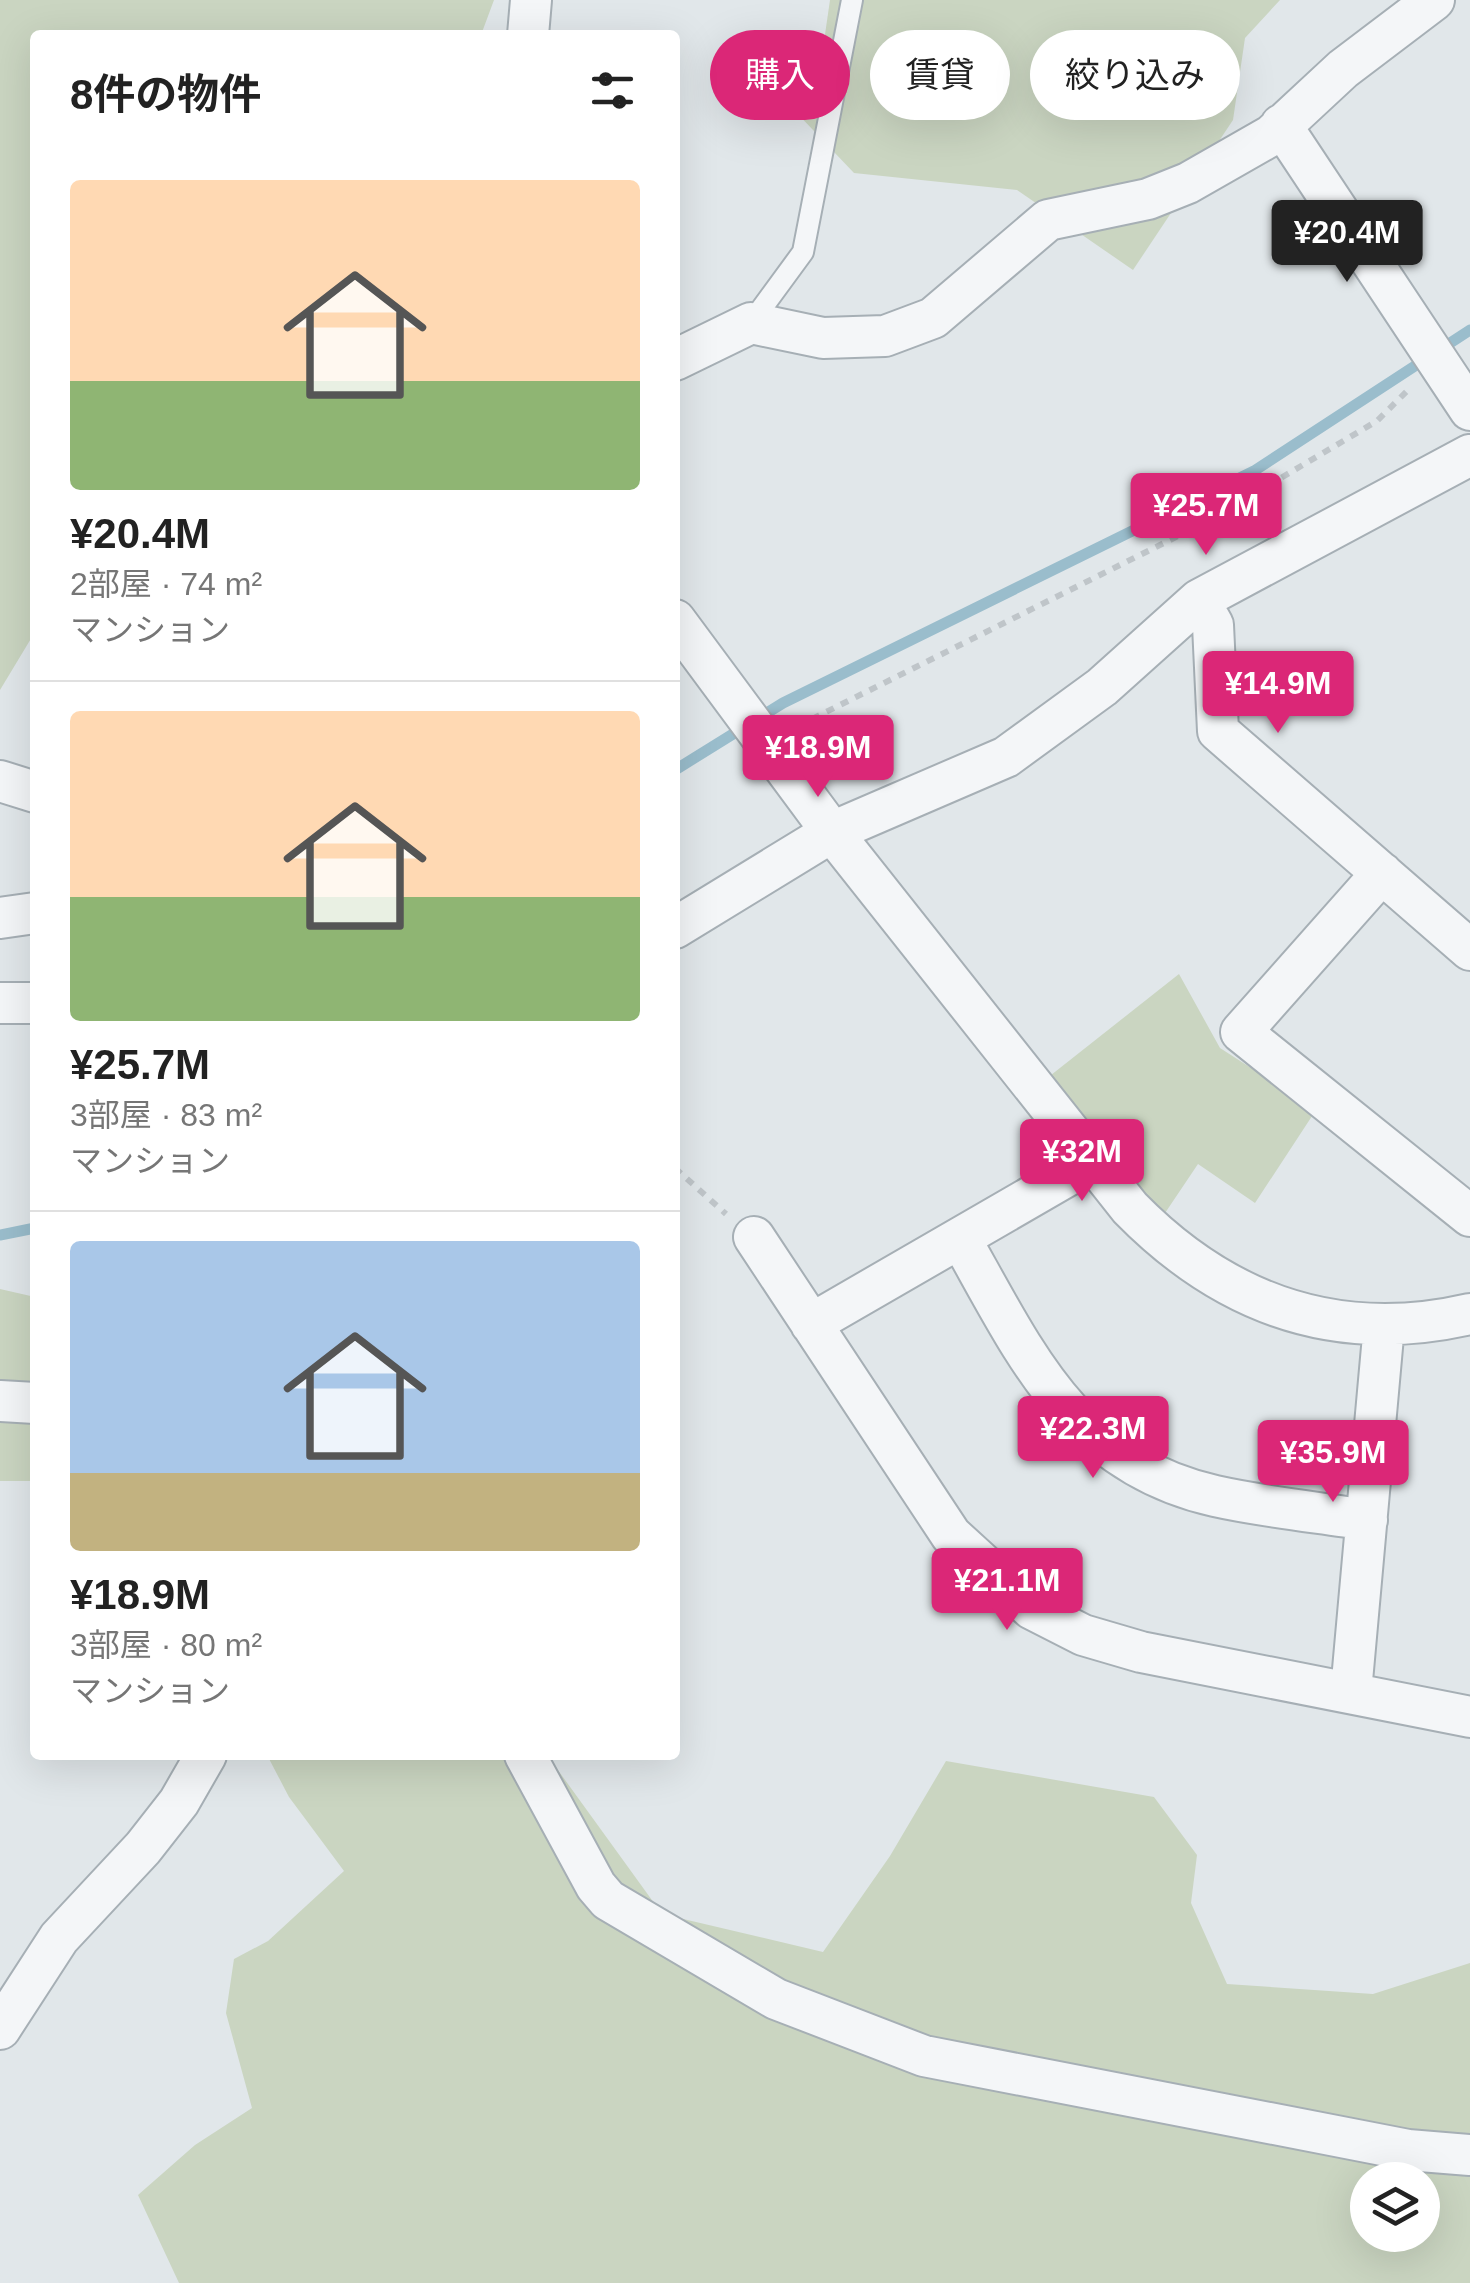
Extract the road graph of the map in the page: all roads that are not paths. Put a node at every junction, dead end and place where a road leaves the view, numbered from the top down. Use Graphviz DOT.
graph roads {
  1 [pos="531,0"];
  2 [pos="852,0"];
  3 [pos="1434,0"];
  4 [pos="528,30"];
  5 [pos="1281,125"];
  6 [pos="750,323"];
  7 [pos="680,358"];
  8 [pos="1470,410"];
  9 [pos="1470,455"];
  10 [pos="1199,600"];
  11 [pos="680,627"];
  12 [pos="0,781"];
  13 [pos="30,790"];
  14 [pos="832,832"];
  15 [pos="1382,873"];
  16 [pos="30,913"];
  17 [pos="0,918"];
  18 [pos="680,925"];
  19 [pos="1470,950"];
  20 [pos="30,1002"];
  21 [pos="0,1003"];
  22 [pos="1093,1161"];
  23 [pos="1470,1216"];
  24 [pos="754,1237"];
  25 [pos="960,1238"];
  26 [pos="1470,1314"];
  27 [pos="811,1324"];
  28 [pos="1384,1325"];
  29 [pos="0,1401"];
  30 [pos="30,1403"];
  31 [pos="1367,1520"];
  32 [pos="1351,1692"];
  33 [pos="1470,1717"];
  34 [pos="203,1760"];
  35 [pos="528,1760"];
  36 [pos="0,2030"];
  37 [pos="1470,2155"];
  1 -- 4 [label="street"];
  2 -- 6 [label="lane"];
  3 -- 5 [label="street"];
  5 -- 6 [label="street"];
  5 -- 8 [label="street"];
  6 -- 7 [label="street"];
  9 -- 10 [label="street"];
  10 -- 14 [label="street"];
  10 -- 15 [label="street"];
  11 -- 14 [label="street"];
  12 -- 13 [label="street"];
  14 -- 18 [label="street"];
  14 -- 22 [label="street"];
  15 -- 19 [label="street"];
  15 -- 23 [label="street"];
  16 -- 17 [label="street"];
  20 -- 21 [label="street"];
  22 -- 25 [label="street"];
  22 -- 28 [label="street"];
  24 -- 27 [label="street"];
  25 -- 27 [label="street"];
  25 -- 31 [label="street"];
  26 -- 28 [label="street"];
  27 -- 32 [label="street"];
  28 -- 31 [label="street"];
  29 -- 30 [label="street"];
  31 -- 32 [label="street"];
  32 -- 33 [label="street"];
  34 -- 36 [label="street"];
  35 -- 37 [label="street"];
}
